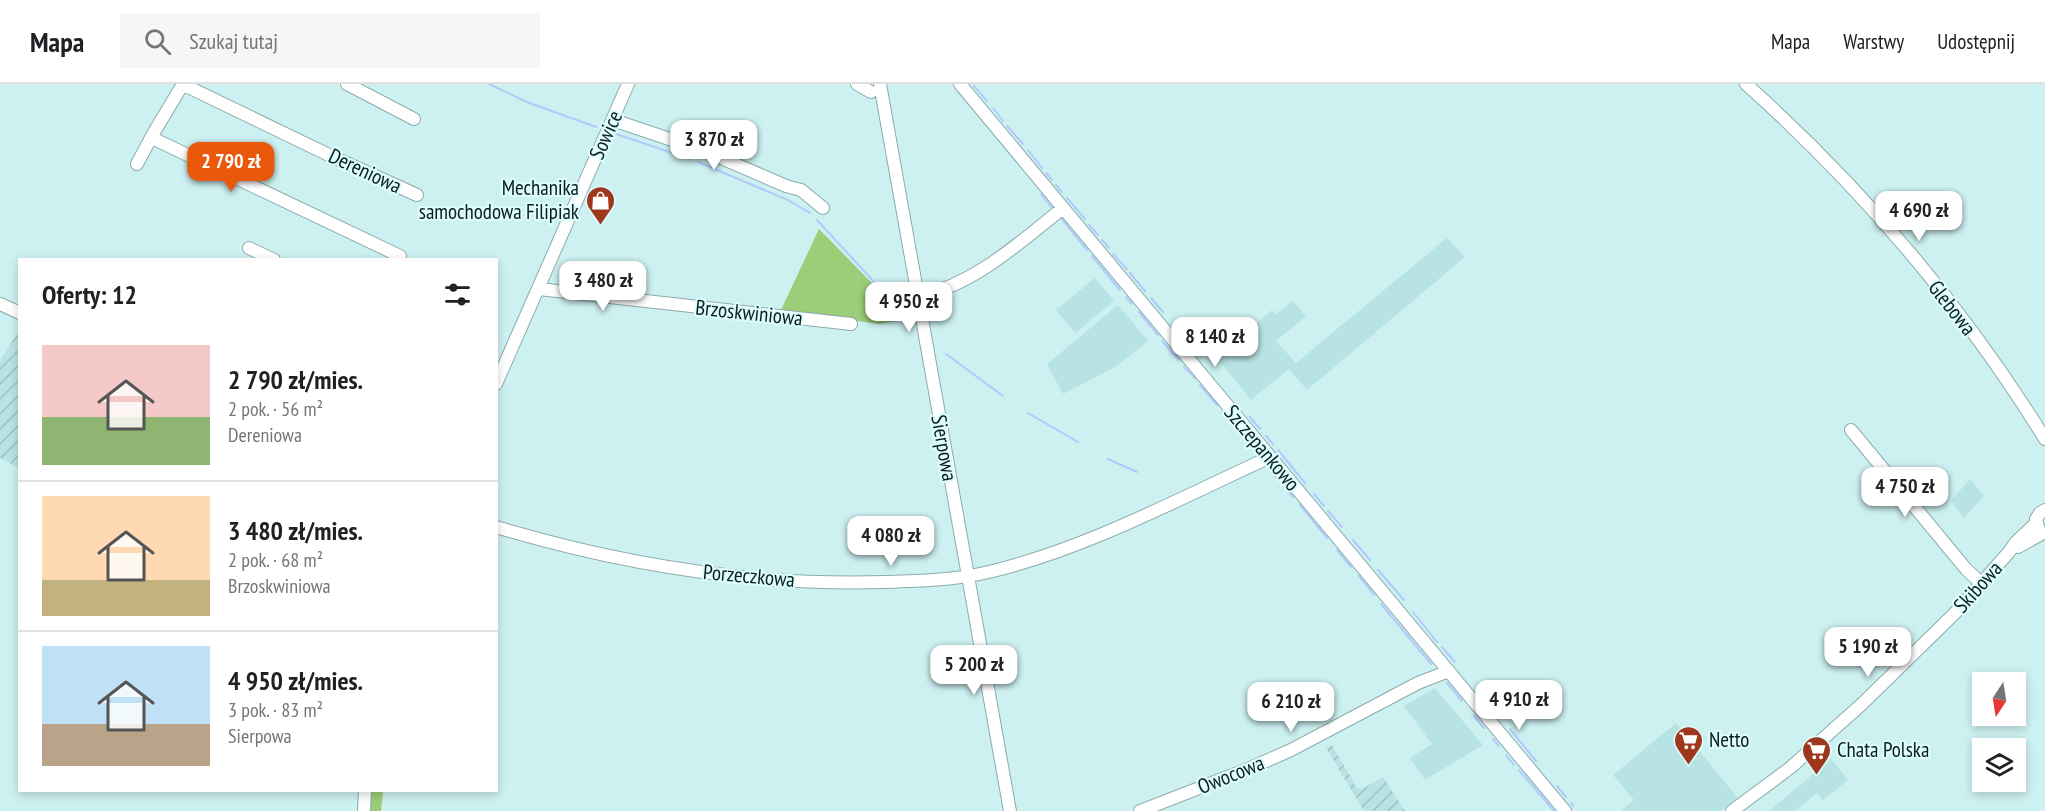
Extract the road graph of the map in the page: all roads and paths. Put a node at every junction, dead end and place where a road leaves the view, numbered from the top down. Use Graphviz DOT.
graph roads {
  1 [pos="182,84"];
  2 [pos="347,84"];
  3 [pos="628,84"];
  4 [pos="857,84"];
  5 [pos="960,84"];
  6 [pos="1746,84"];
  7 [pos="876,88"];
  8 [pos="414,118"];
  9 [pos="613,120"];
  10 [pos="153,134"];
  11 [pos="137,164"];
  12 [pos="417,195"];
  13 [pos="823,208"];
  14 [pos="1063,208"];
  15 [pos="249,248"];
  16 [pos="400,256"];
  17 [pos="270,258"];
  18 [pos="539,289"];
  19 [pos="918,297"];
  20 [pos="0,304"];
  21 [pos="18,312"];
  22 [pos="851,324"];
  23 [pos="498,378"];
  24 [pos="1851,430"];
  25 [pos="2045,439"];
  26 [pos="1270,457"];
  27 [pos="2045,510"];
  28 [pos="498,528"];
  29 [pos="2041,530"];
  30 [pos="967,576"];
  31 [pos="1981,583"];
  32 [pos="1449,671"];
  33 [pos="365,792"];
  34 [pos="364,811"];
  35 [pos="1010,811"];
  36 [pos="1140,811"];
  37 [pos="1565,811"];
  38 [pos="1732,811"];
  1 -- 10 [label="street, Dereniowa"];
  1 -- 12 [label="street, Dereniowa"];
  2 -- 8 [label="street"];
  3 -- 9 [label="street, Sowice"];
  4 -- 7 [label="street"];
  5 -- 14 [label="street, Szczepankowo"];
  6 -- 25 [label="street, Glebowa"];
  7 -- 19 [label="street, Sierpowa"];
  9 -- 13 [label="street"];
  9 -- 18 [label="street, Sowice"];
  10 -- 11 [label="street, Dereniowa"];
  10 -- 16 [label="street"];
  14 -- 19 [label="street"];
  14 -- 26 [label="street, Szczepankowo"];
  15 -- 17 [label="street"];
  18 -- 22 [label="street, Brzoskwiniowa"];
  18 -- 23 [label="street, Sowice"];
  19 -- 30 [label="street, Sierpowa"];
  20 -- 21 [label="street"];
  24 -- 31 [label="street"];
  26 -- 30 [label="street, Porzeczkowa"];
  26 -- 32 [label="street, Szczepankowo"];
  27 -- 29 [label="street, Skibowa"];
  28 -- 30 [label="street, Porzeczkowa"];
  29 -- 31 [label="street, Skibowa"];
  30 -- 35 [label="street, Sierpowa"];
  31 -- 38 [label="street, Skibowa"];
  32 -- 36 [label="street, Owocowa"];
  32 -- 37 [label="street, Szczepankowo"];
  33 -- 34 [label="street"];
}
